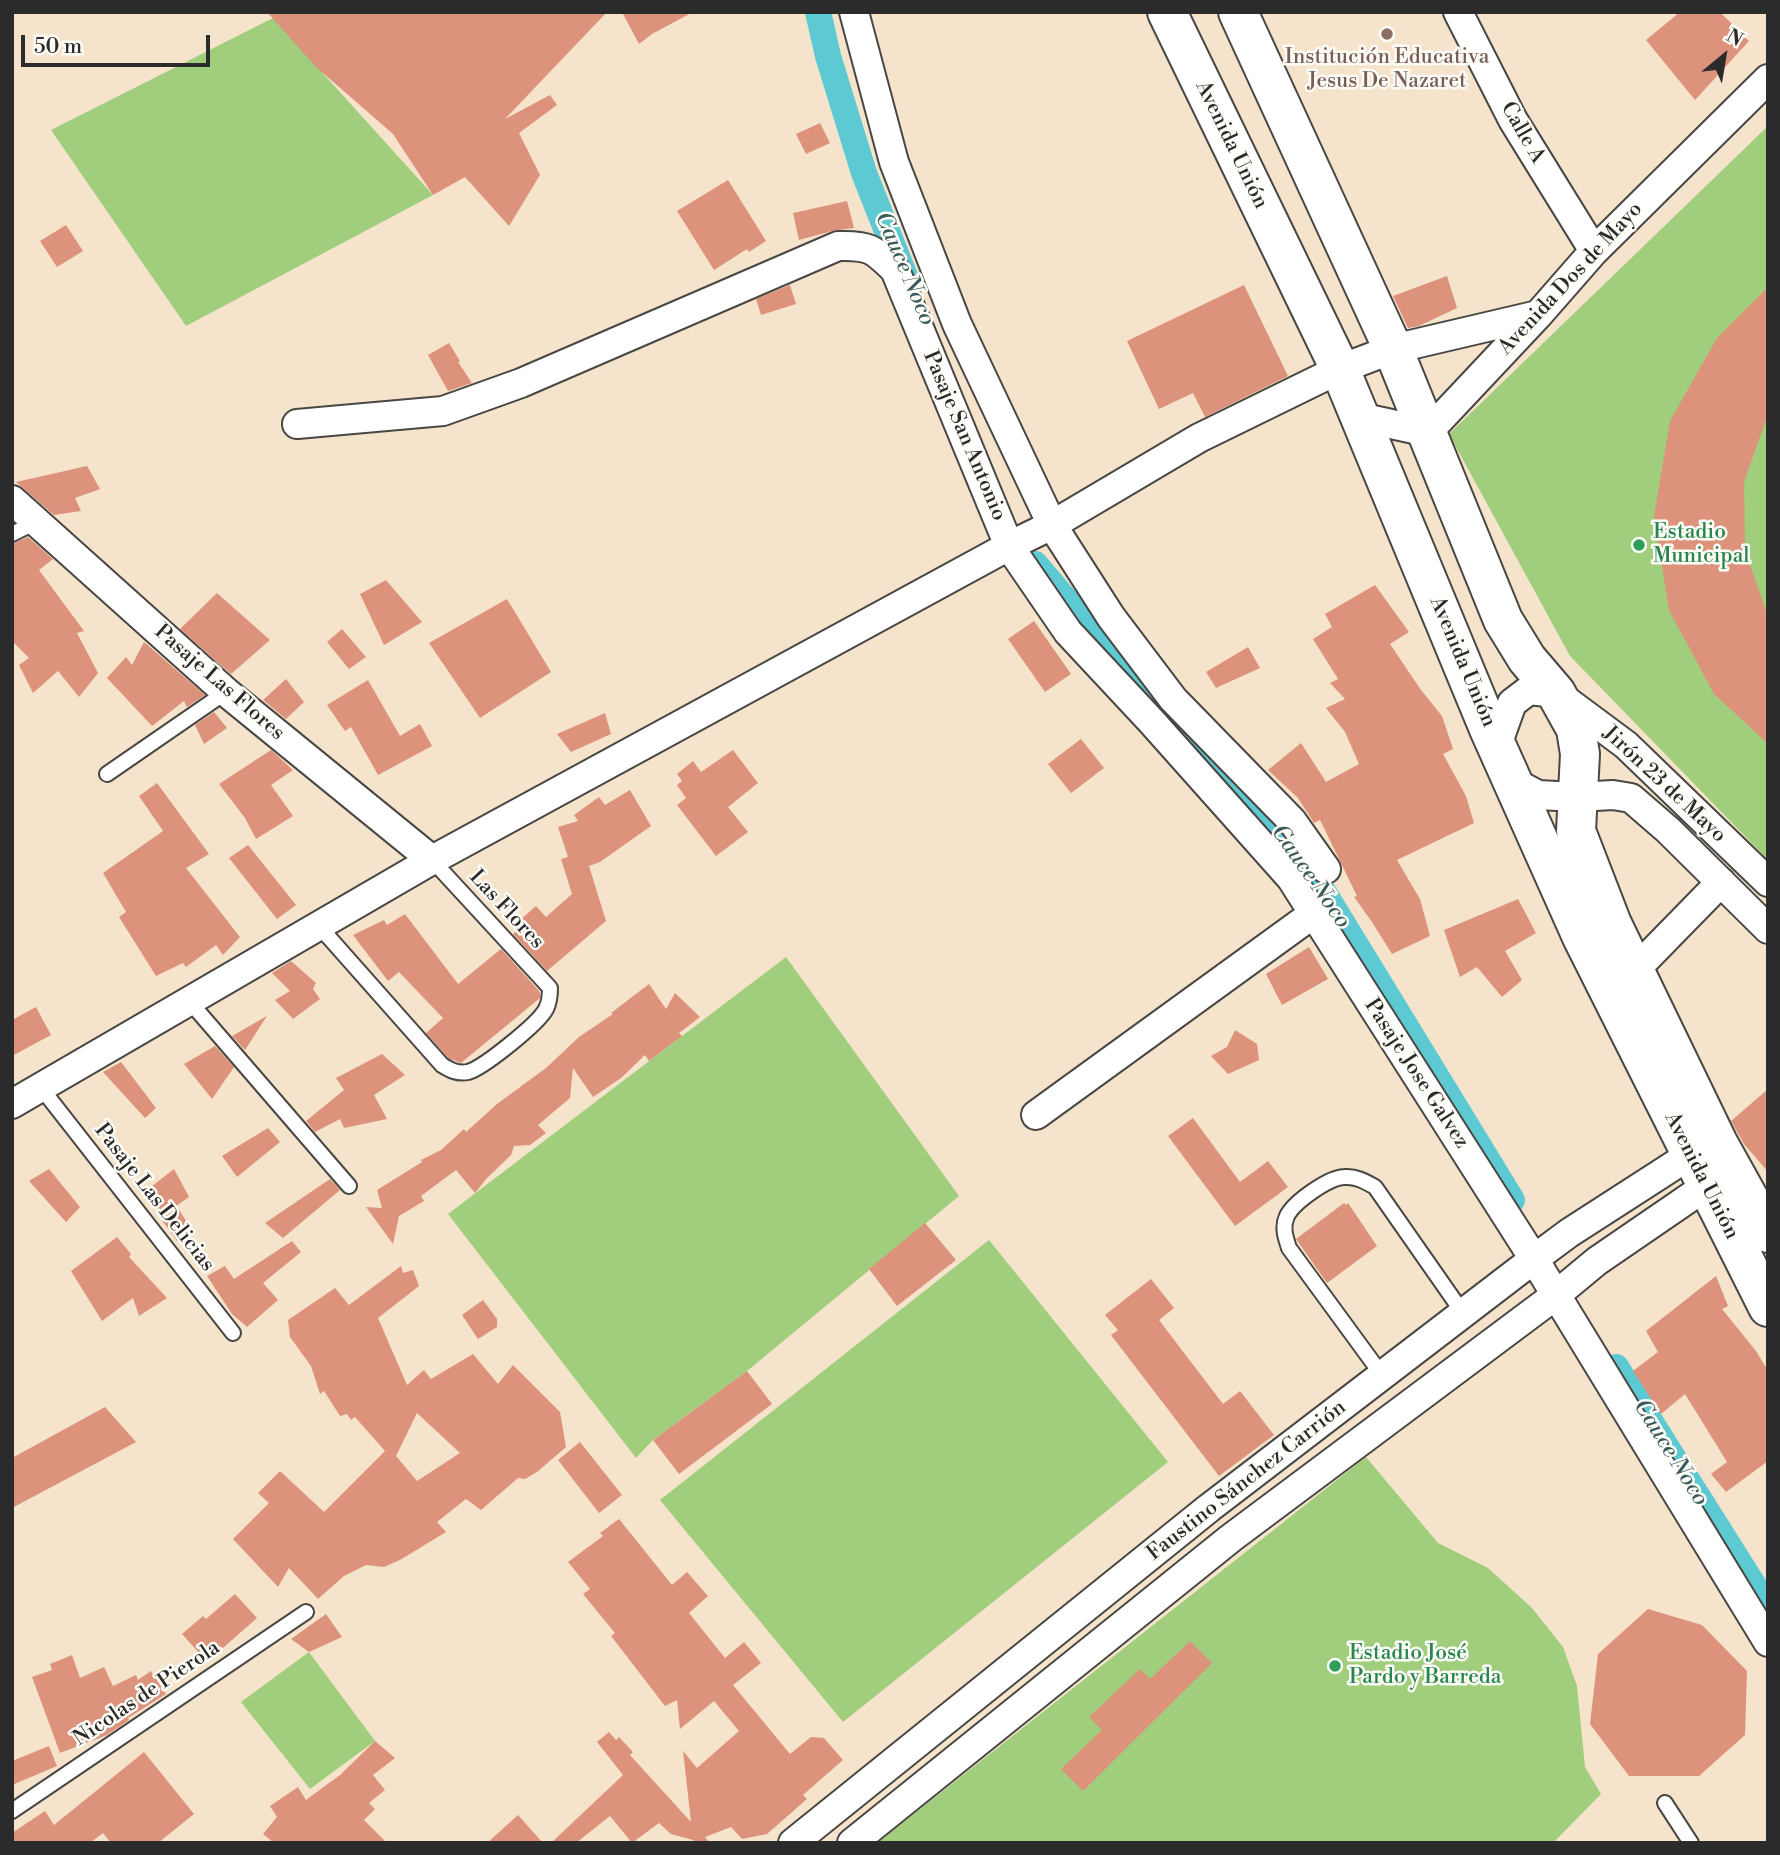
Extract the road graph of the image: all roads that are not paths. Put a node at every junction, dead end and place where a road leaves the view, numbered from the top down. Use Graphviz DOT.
graph roads {
  1 [pos="854,12"];
  2 [pos="1167,12"];
  3 [pos="1237,12"];
  4 [pos="1459,13"];
  5 [pos="1768,79"];
  6 [pos="1594,251"];
  7 [pos="1538,315"];
  8 [pos="1394,349"];
  9 [pos="1340,369"];
  10 [pos="1359,417"];
  11 [pos="297,424"];
  12 [pos="1428,432"];
  13 [pos="12,500"];
  14 [pos="1052,525"];
  15 [pos="24,528"];
  16 [pos="1009,545"];
  17 [pos="226,692"];
  18 [pos="1556,693"];
  19 [pos="1497,745"];
  20 [pos="107,774"];
  21 [pos="1513,782"];
  22 [pos="1577,797"];
  23 [pos="432,860"];
  24 [pos="1326,869"];
  25 [pos="1721,882"];
  26 [pos="1768,882"];
  27 [pos="1313,914"];
  28 [pos="318,925"];
  29 [pos="1768,929"];
  30 [pos="1634,970"];
  31 [pos="190,1002"];
  32 [pos="42,1088"];
  33 [pos="12,1104"];
  34 [pos="1036,1115"];
  35 [pos="1712,1163"];
  36 [pos="349,1186"];
  37 [pos="1768,1233"];
  38 [pos="1534,1259"];
  39 [pos="1556,1295"];
  40 [pos="1768,1307"];
  41 [pos="1463,1313"];
  42 [pos="233,1333"];
  43 [pos="1382,1376"];
  44 [pos="1209,1508"];
  45 [pos="1231,1538"];
  46 [pos="306,1612"];
  47 [pos="1768,1642"];
  48 [pos="896,1760"];
  49 [pos="918,1789"];
  50 [pos="1665,1804"];
  51 [pos="12,1811"];
  52 [pos="793,1843"];
  53 [pos="852,1843"];
  54 [pos="1691,1843"];
  1 -- 14 [label="street"];
  2 -- 9 [label="main road, Avenida Unión"];
  3 -- 8 [label="main road, Avenida Unión"];
  4 -- 6 [label="street, Calle A"];
  5 -- 6 [label="street, Avenida Dos de Mayo"];
  6 -- 7 [label="street, Avenida Dos de Mayo"];
  7 -- 8 [label="street"];
  7 -- 12 [label="street, Avenida Dos de Mayo"];
  8 -- 9 [label="street"];
  8 -- 12 [label="main road, Avenida Unión"];
  9 -- 10 [label="main road, Avenida Unión"];
  9 -- 14 [label="street"];
  10 -- 12 [label="street"];
  10 -- 19 [label="main road, Avenida Unión"];
  11 -- 16 [label="street, Pasaje San Antonio"];
  12 -- 18 [label="main road, Avenida Unión"];
  13 -- 15 [label="street, Pasaje Las Flores"];
  14 -- 16 [label="street"];
  14 -- 24 [label="street"];
  15 -- 17 [label="street, Pasaje Las Flores"];
  16 -- 23 [label="street"];
  16 -- 27 [label="street, Pasaje Jose Galvez"];
  17 -- 20 [label="lane"];
  17 -- 23 [label="street, Pasaje Las Flores"];
  18 -- 19 [label="street"];
  18 -- 22 [label="main road, Avenida Unión"];
  18 -- 26 [label="street, Jirón 23 de Mayo"];
  19 -- 21 [label="main road, Avenida Unión"];
  21 -- 22 [label="street"];
  21 -- 35 [label="main road, Avenida Unión"];
  22 -- 25 [label="street, Jirón 23 de Mayo"];
  22 -- 30 [label="main road, Avenida Unión"];
  23 -- 28 [label="street"];
  23 -- 28 [label="lane, Las Flores"];
  25 -- 29 [label="street, Jirón 23 de Mayo"];
  25 -- 30 [label="street"];
  27 -- 34 [label="street"];
  27 -- 38 [label="street, Pasaje Jose Galvez"];
  28 -- 31 [label="street"];
  30 -- 35 [label="main road, Avenida Unión"];
  31 -- 32 [label="street"];
  31 -- 36 [label="lane"];
  32 -- 33 [label="street"];
  32 -- 42 [label="lane, Pasaje Las Delicias"];
  35 -- 37 [label="main road, Avenida Unión"];
  35 -- 38 [label="street, Faustino Sánchez Carrión"];
  35 -- 39 [label="street, Faustino Sánchez Carrión"];
  35 -- 40 [label="main road, Avenida Unión"];
  38 -- 39 [label="street, Pasaje Jose Galvez"];
  38 -- 41 [label="street, Faustino Sánchez Carrión"];
  39 -- 45 [label="street, Faustino Sánchez Carrión"];
  39 -- 47 [label="street, Pasaje Jose Galvez"];
  41 -- 43 [label="street, Faustino Sánchez Carrión"];
  41 -- 43 [label="lane"];
  43 -- 44 [label="street, Faustino Sánchez Carrión"];
  44 -- 45 [label="street"];
  44 -- 48 [label="street, Faustino Sánchez Carrión"];
  45 -- 49 [label="street, Faustino Sánchez Carrión"];
  46 -- 51 [label="lane, Nicolas de Pierola"];
  48 -- 49 [label="street"];
  48 -- 52 [label="street, Faustino Sánchez Carrión"];
  49 -- 53 [label="street, Faustino Sánchez Carrión"];
  50 -- 54 [label="lane"];
}
